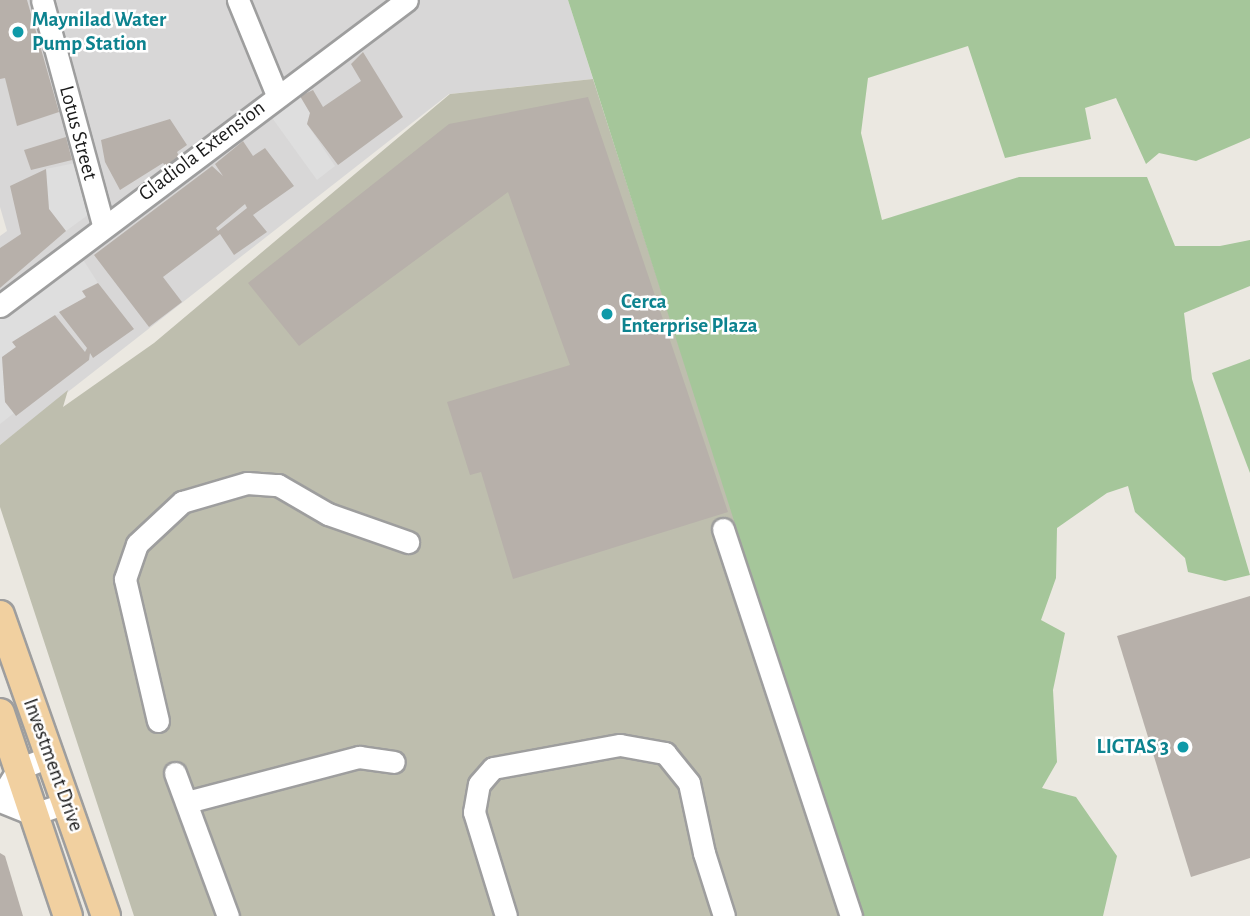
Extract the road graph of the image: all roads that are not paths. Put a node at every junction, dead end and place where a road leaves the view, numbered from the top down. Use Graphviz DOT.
graph roads {
  1 [pos="42,0"];
  2 [pos="238,0"];
  3 [pos="407,0"];
  4 [pos="277,95"];
  5 [pos="103,225"];
  6 [pos="0,306"];
  7 [pos="723,529"];
  8 [pos="408,542"];
  9 [pos="0,615"];
  10 [pos="0,713"];
  11 [pos="158,721"];
  12 [pos="50,757"];
  13 [pos="394,762"];
  14 [pos="19,769"];
  15 [pos="175,773"];
  16 [pos="0,800"];
  17 [pos="187,802"];
  18 [pos="67,803"];
  19 [pos="33,814"];
  20 [pos="68,916"];
  21 [pos="106,916"];
  22 [pos="229,916"];
  23 [pos="506,916"];
  24 [pos="724,916"];
  25 [pos="850,916"];
  1 -- 5 [label="street, Lotus Street"];
  2 -- 4 [label="street"];
  3 -- 4 [label="street, Gladiola Extension"];
  4 -- 5 [label="street, Gladiola Extension"];
  5 -- 6 [label="street, Gladiola Extension"];
  7 -- 25 [label="street"];
  8 -- 11 [label="street"];
  9 -- 12 [label="main road, Investment Drive"];
  10 -- 14 [label="main road, Investment Drive"];
  12 -- 14 [label="street"];
  12 -- 18 [label="main road, Investment Drive"];
  13 -- 17 [label="street"];
  14 -- 16 [label="street"];
  14 -- 19 [label="main road, Investment Drive"];
  15 -- 17 [label="street"];
  16 -- 19 [label="street"];
  17 -- 22 [label="street"];
  18 -- 19 [label="street"];
  18 -- 21 [label="main road, Investment Drive"];
  19 -- 20 [label="main road, Investment Drive"];
  23 -- 24 [label="street"];
}
